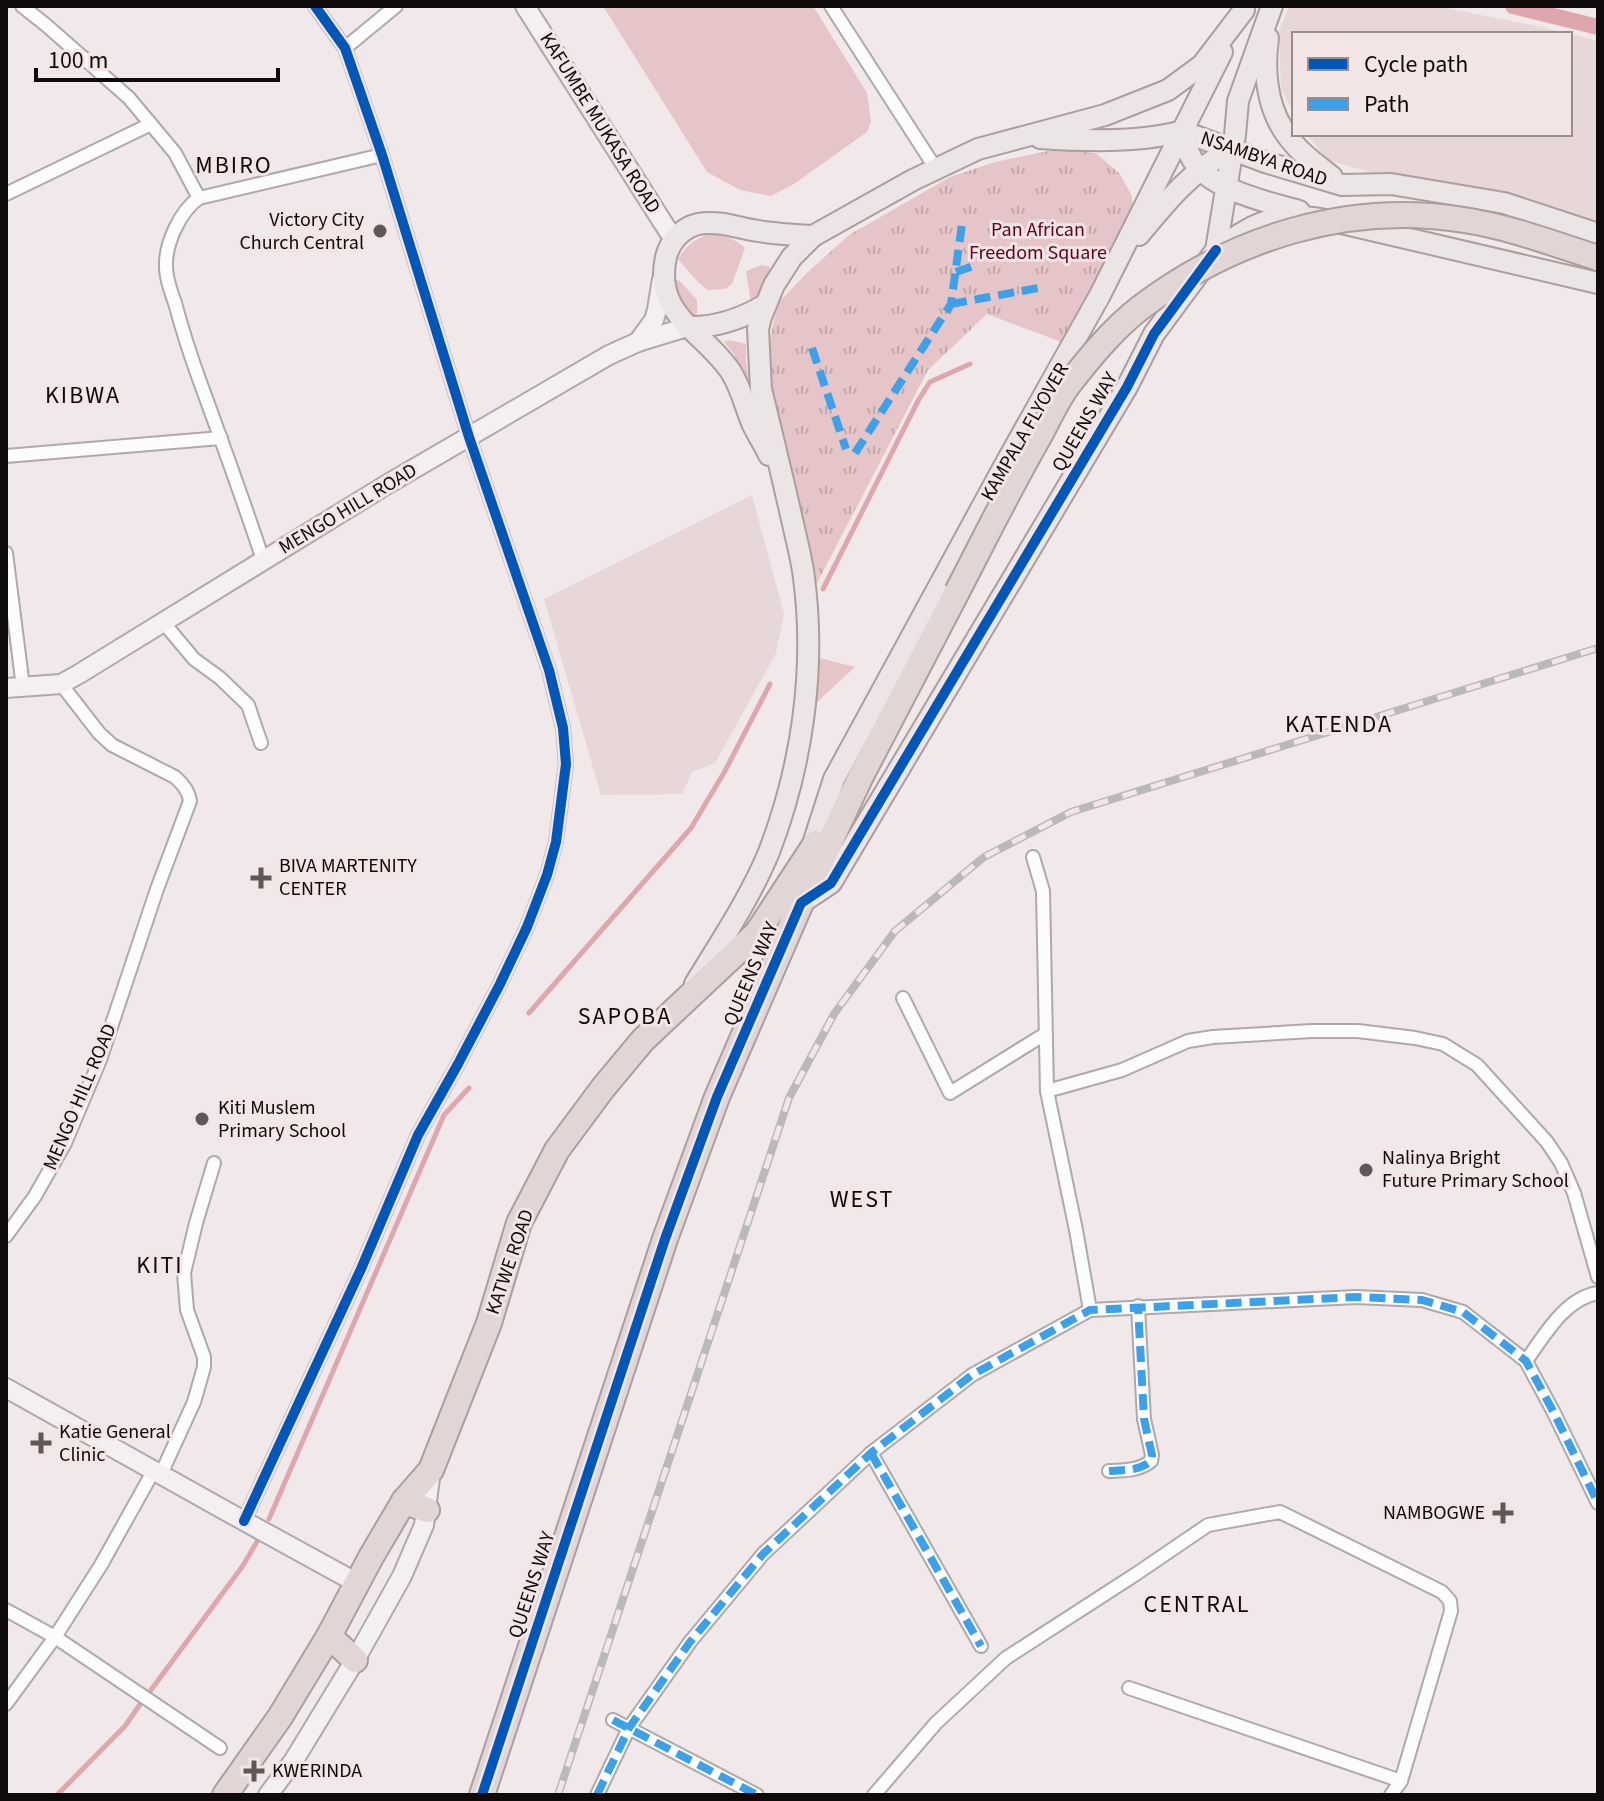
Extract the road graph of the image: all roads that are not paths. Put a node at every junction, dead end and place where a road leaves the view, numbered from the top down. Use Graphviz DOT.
graph roads {
  1 [pos="22,6"];
  2 [pos="315,6"];
  3 [pos="396,6"];
  4 [pos="525,6"];
  5 [pos="831,6"];
  6 [pos="1272,6"];
  7 [pos="1245,8"];
  8 [pos="345,48"];
  9 [pos="151,124"];
  10 [pos="1182,131"];
  11 [pos="1020,137"];
  12 [pos="1232,149"];
  13 [pos="382,155"];
  14 [pos="936,169"];
  15 [pos="1201,169"];
  16 [pos="1342,185"];
  17 [pos="1226,186"];
  18 [pos="6,194"];
  19 [pos="199,198"];
  20 [pos="1332,221"];
  21 [pos="1598,234"];
  22 [pos="813,236"];
  23 [pos="674,240"];
  24 [pos="1216,250"];
  25 [pos="1598,258"];
  26 [pos="1115,266"];
  27 [pos="663,270"];
  28 [pos="1598,283"];
  29 [pos="765,305"];
  30 [pos="687,327"];
  31 [pos="638,342"];
  32 [pos="469,437"];
  33 [pos="221,438"];
  34 [pos="6,456"];
  35 [pos="784,483"];
  36 [pos="6,553"];
  37 [pos="263,560"];
  38 [pos="163,622"];
  39 [pos="61,684"];
  40 [pos="14,687"];
  41 [pos="261,743"];
  42 [pos="861,776"];
  43 [pos="811,850"];
  44 [pos="1033,857"];
  45 [pos="801,903"];
  46 [pos="903,998"];
  47 [pos="685,1001"];
  48 [pos="1045,1034"];
  49 [pos="1047,1091"];
  50 [pos="214,1163"];
  51 [pos="6,1236"];
  52 [pos="1598,1277"];
  53 [pos="1598,1293"];
  54 [pos="1138,1306"];
  55 [pos="1090,1310"];
  56 [pos="1526,1361"];
  57 [pos="6,1388"];
  58 [pos="871,1453"];
  59 [pos="431,1470"];
  60 [pos="1109,1471"];
  61 [pos="158,1472"];
  62 [pos="404,1501"];
  63 [pos="1598,1503"];
  64 [pos="427,1510"];
  65 [pos="244,1521"];
  66 [pos="357,1583"];
  67 [pos="6,1610"];
  68 [pos="329,1636"];
  69 [pos="55,1637"];
  70 [pos="981,1646"];
  71 [pos="355,1660"];
  72 [pos="1129,1688"];
  73 [pos="6,1704"];
  74 [pos="613,1720"];
  75 [pos="629,1728"];
  76 [pos="220,1748"];
  77 [pos="1401,1781"];
  78 [pos="225,1795"];
  79 [pos="268,1795"];
  80 [pos="482,1795"];
  81 [pos="597,1795"];
  82 [pos="757,1795"];
  83 [pos="874,1795"];
  84 [pos="1391,1795"];
  1 -- 9 [label="street"];
  2 -- 8 [label="street"];
  3 -- 8 [label="street"];
  4 -- 23 [label="street, KAFUMBE MUKASA ROAD"];
  5 -- 14 [label="street"];
  6 -- 12 [label="main road, QUEENS WAY"];
  6 -- 16 [label="main road"];
  7 -- 10 [label="main road"];
  7 -- 11 [label="main road"];
  8 -- 13 [label="street"];
  9 -- 18 [label="street"];
  9 -- 19 [label="street"];
  10 -- 11 [label="main road, NSAMBYA ROAD"];
  10 -- 12 [label="main road, NSAMBYA ROAD"];
  10 -- 15 [label="main road"];
  10 -- 26 [label="main road"];
  11 -- 14 [label="main road"];
  12 -- 15 [label="main road"];
  12 -- 16 [label="main road, NSAMBYA ROAD"];
  12 -- 17 [label="main road, QUEENS WAY"];
  13 -- 19 [label="street"];
  13 -- 32 [label="street"];
  14 -- 22 [label="main road"];
  15 -- 17 [label="main road"];
  15 -- 26 [label="main road"];
  16 -- 21 [label="main road, NSAMBYA ROAD"];
  17 -- 20 [label="main road"];
  17 -- 24 [label="main road, QUEENS WAY"];
  19 -- 33 [label="street"];
  20 -- 24 [label="main road, NSAMBYA ROAD"];
  20 -- 28 [label="main road, NSAMBYA ROAD"];
  22 -- 23 [label="main road"];
  22 -- 29 [label="main road"];
  23 -- 27 [label="main road"];
  24 -- 45 [label="main road, QUEENS WAY"];
  25 -- 42 [label="highway, KAMPALA FLYOVER, bridge"];
  26 -- 43 [label="main road"];
  27 -- 30 [label="main road"];
  27 -- 31 [label="street"];
  29 -- 30 [label="main road"];
  29 -- 35 [label="main road"];
  30 -- 31 [label="street, MENGO HILL ROAD"];
  30 -- 35 [label="main road"];
  31 -- 32 [label="street, MENGO HILL ROAD"];
  32 -- 37 [label="street, MENGO HILL ROAD"];
  32 -- 65 [label="street"];
  33 -- 34 [label="street"];
  33 -- 37 [label="street"];
  35 -- 47 [label="main road"];
  36 -- 40 [label="street"];
  37 -- 38 [label="street, MENGO HILL ROAD"];
  38 -- 39 [label="street, MENGO HILL ROAD"];
  38 -- 41 [label="street"];
  39 -- 40 [label="street, MENGO HILL ROAD"];
  39 -- 51 [label="street, MENGO HILL ROAD"];
  42 -- 43 [label="highway, KATWE ROAD"];
  42 -- 45 [label="highway"];
  43 -- 47 [label="highway, KATWE ROAD"];
  44 -- 48 [label="street"];
  45 -- 80 [label="highway, QUEENS WAY"];
  46 -- 48 [label="street"];
  47 -- 59 [label="highway, KATWE ROAD"];
  48 -- 49 [label="street"];
  49 -- 52 [label="street"];
  49 -- 55 [label="street"];
  50 -- 61 [label="street"];
  53 -- 56 [label="street"];
  54 -- 55 [label="street"];
  54 -- 56 [label="street"];
  54 -- 60 [label="street"];
  55 -- 58 [label="street"];
  56 -- 63 [label="street"];
  57 -- 61 [label="street"];
  58 -- 70 [label="street"];
  58 -- 75 [label="street"];
  59 -- 62 [label="highway, KATWE ROAD"];
  59 -- 64 [label="street, KATWE ROAD"];
  61 -- 65 [label="street"];
  61 -- 69 [label="street"];
  62 -- 64 [label="highway"];
  62 -- 66 [label="highway, KATWE ROAD"];
  64 -- 71 [label="street, KATWE ROAD"];
  65 -- 66 [label="street"];
  66 -- 68 [label="highway, KATWE ROAD"];
  67 -- 69 [label="street"];
  68 -- 71 [label="highway"];
  68 -- 78 [label="highway, KATWE ROAD"];
  69 -- 73 [label="street"];
  69 -- 76 [label="street"];
  71 -- 79 [label="street, KATWE ROAD"];
  72 -- 77 [label="street"];
  74 -- 75 [label="street"];
  75 -- 81 [label="street"];
  75 -- 82 [label="street"];
  77 -- 83 [label="street"];
  77 -- 84 [label="street"];
}
